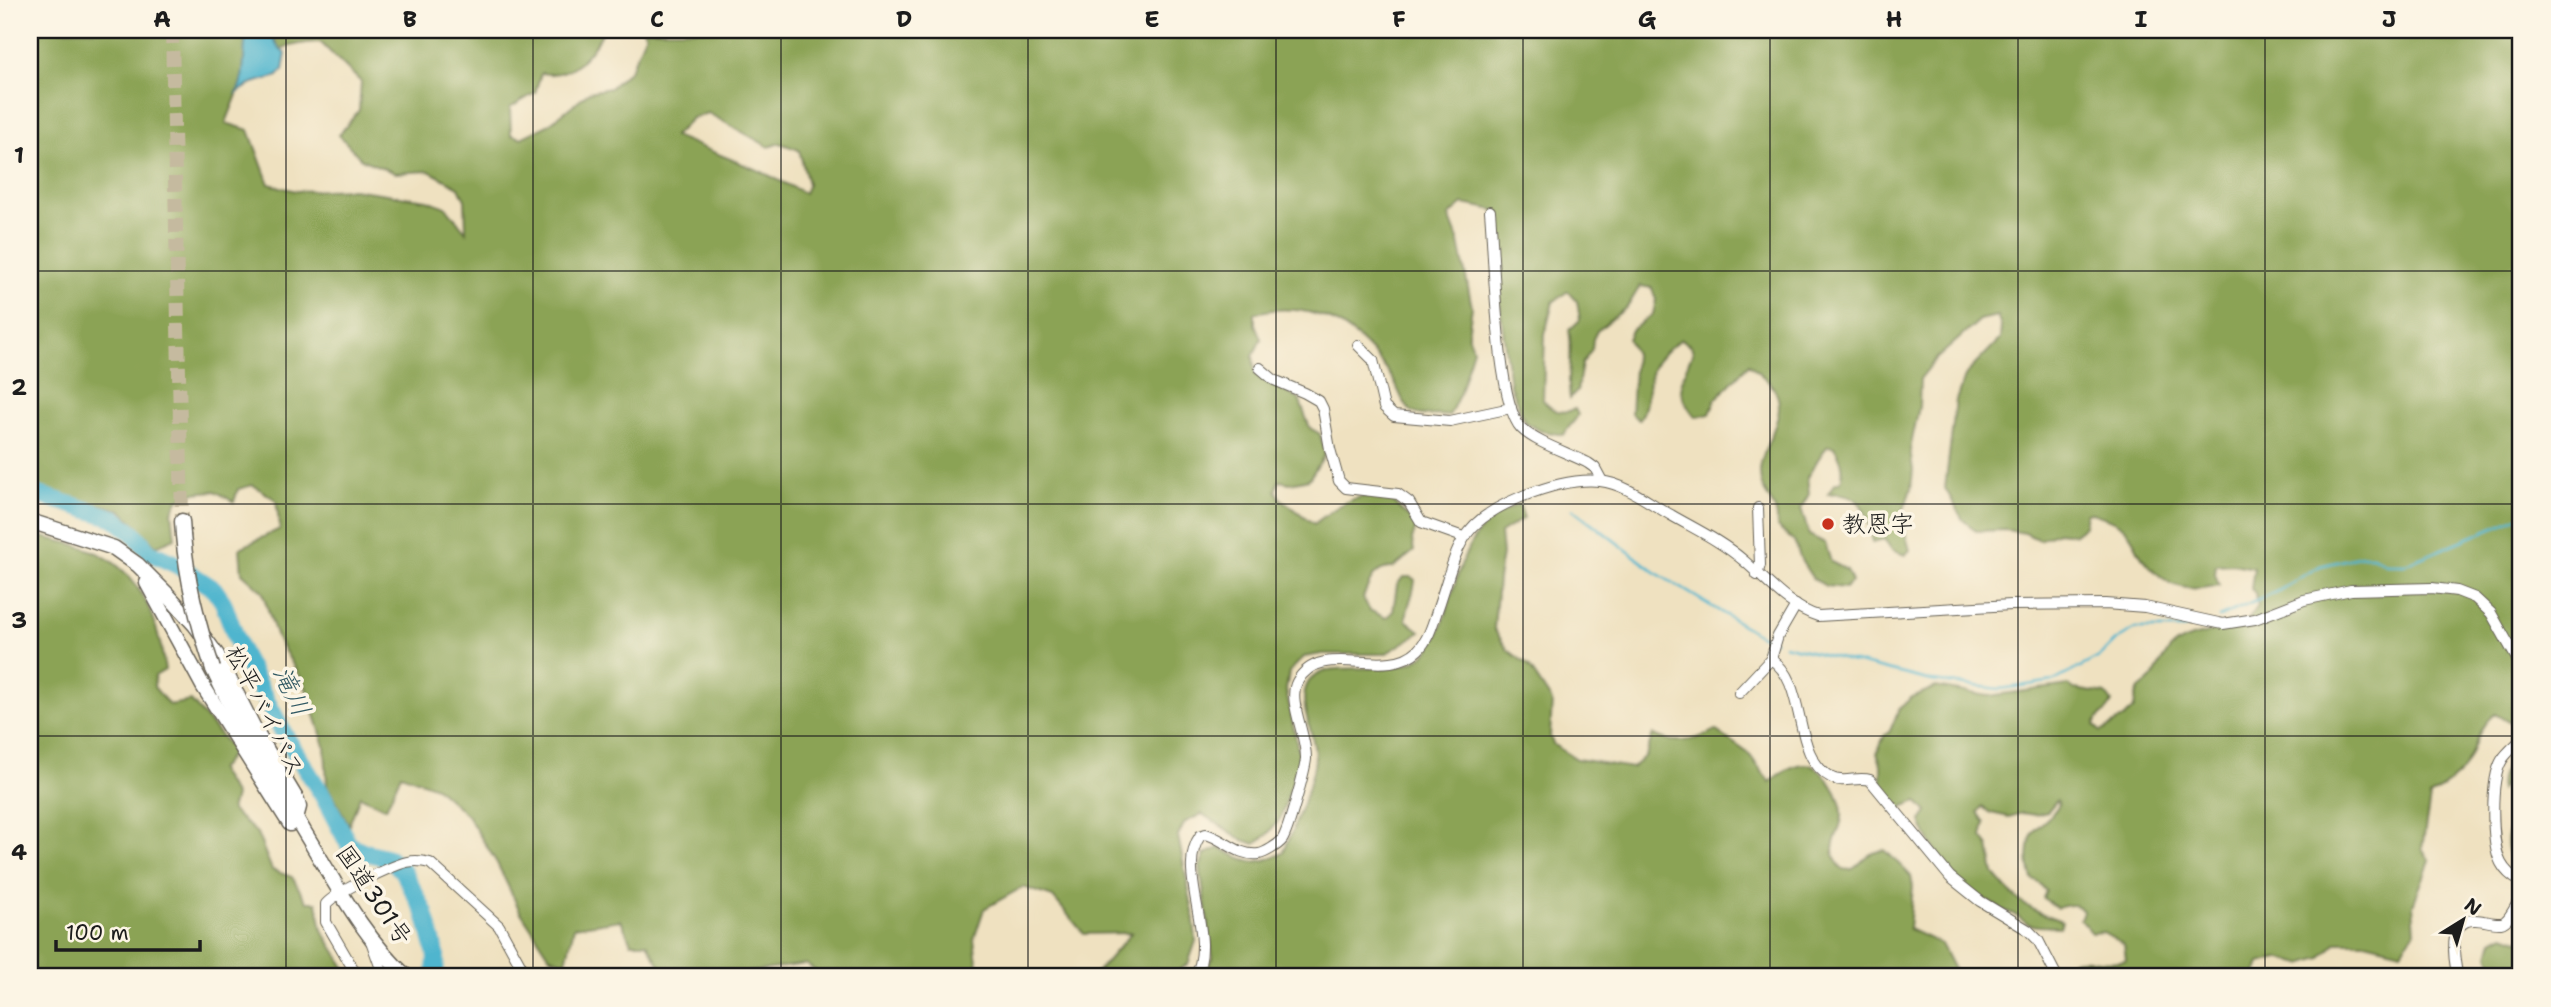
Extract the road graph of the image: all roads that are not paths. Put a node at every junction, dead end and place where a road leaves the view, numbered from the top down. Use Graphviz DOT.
graph roads {
  1 [pos="1490,211"];
  2 [pos="1358,345"];
  3 [pos="1260,368"];
  4 [pos="1511,408"];
  5 [pos="1602,481"];
  6 [pos="1758,508"];
  7 [pos="30,522"];
  8 [pos="183,528"];
  9 [pos="1463,537"];
  10 [pos="129,560"];
  11 [pos="1757,575"];
  12 [pos="1796,605"];
  13 [pos="1771,659"];
  14 [pos="2521,666"];
  15 [pos="1739,693"];
  16 [pos="2521,740"];
  17 [pos="296,818"];
  18 [pos="307,835"];
  19 [pos="2521,882"];
  20 [pos="342,892"];
  21 [pos="2521,897"];
  22 [pos="371,937"];
  23 [pos="521,975"];
  24 [pos="355,977"];
  25 [pos="384,977"];
  26 [pos="407,977"];
  27 [pos="1195,977"];
  28 [pos="2057,977"];
  29 [pos="2458,977"];
  1 -- 4 [label="street"];
  2 -- 4 [label="street"];
  3 -- 9 [label="street"];
  4 -- 5 [label="street"];
  5 -- 9 [label="street"];
  5 -- 11 [label="street"];
  6 -- 11 [label="street"];
  7 -- 10 [label="highway"];
  8 -- 17 [label="highway, 松平バイパス, bridge"];
  9 -- 27 [label="street"];
  10 -- 17 [label="highway"];
  10 -- 18 [label="highway"];
  11 -- 12 [label="street"];
  12 -- 13 [label="street"];
  12 -- 14 [label="street"];
  13 -- 15 [label="street"];
  13 -- 28 [label="street"];
  16 -- 19 [label="street"];
  17 -- 18 [label="highway, 松平バイパス"];
  18 -- 20 [label="highway, 国道301号"];
  20 -- 22 [label="highway, 国道301号"];
  20 -- 23 [label="street"];
  20 -- 24 [label="street"];
  21 -- 29 [label="street"];
  22 -- 25 [label="street"];
  22 -- 26 [label="highway, 国道301号"];
}
